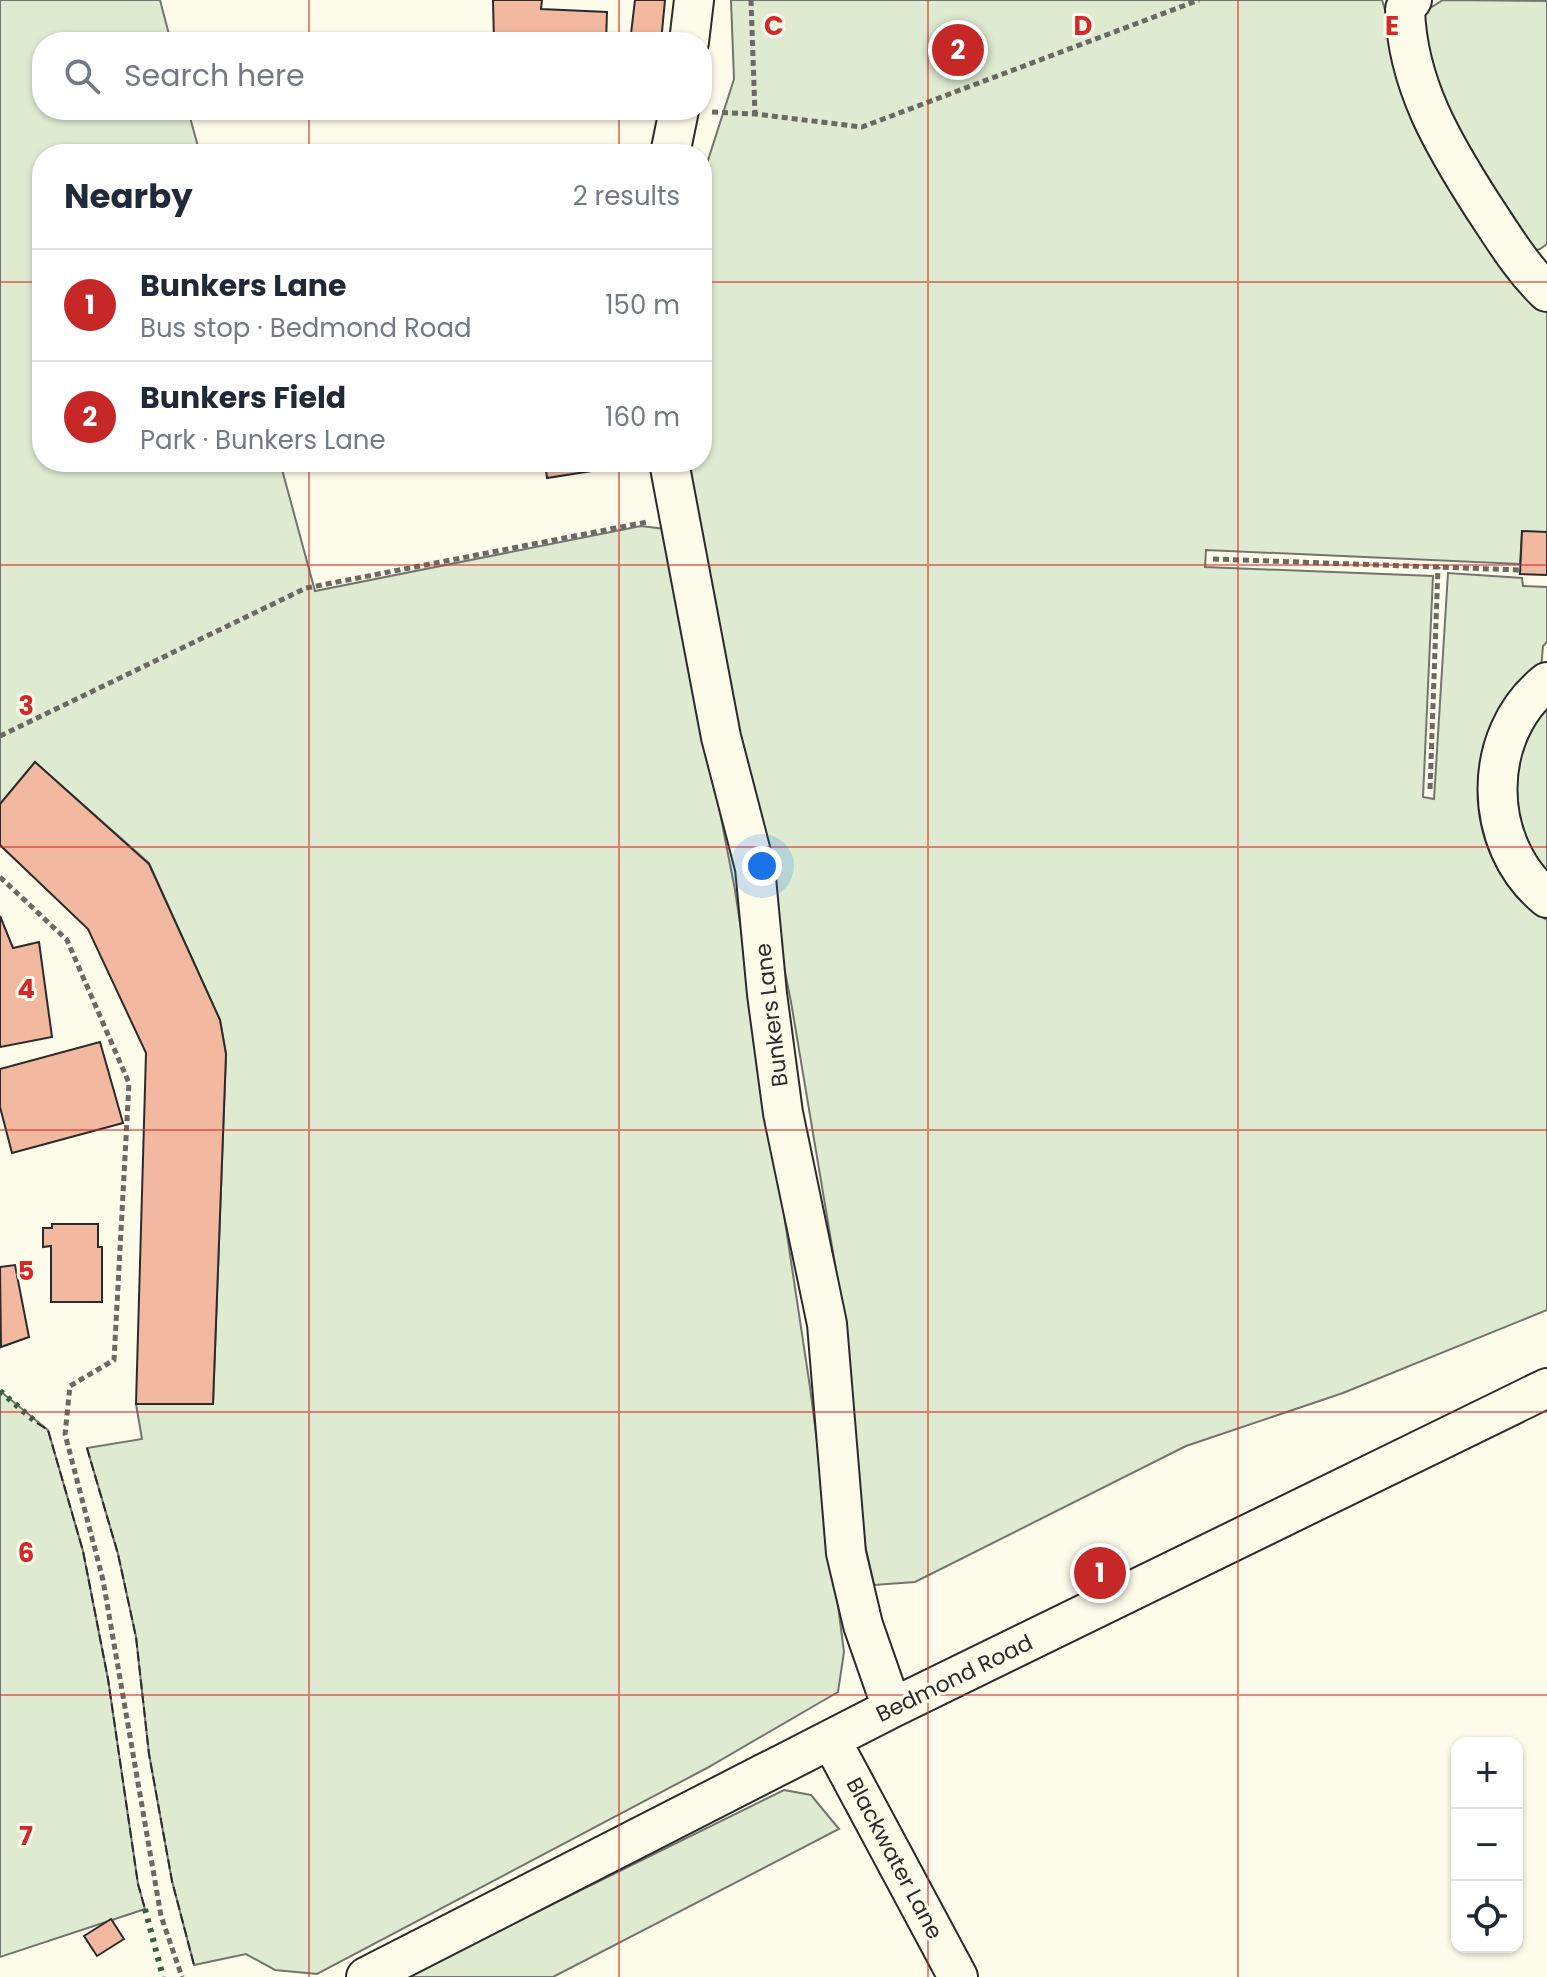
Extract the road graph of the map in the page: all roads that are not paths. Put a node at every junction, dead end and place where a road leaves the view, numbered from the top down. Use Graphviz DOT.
graph roads {
  1 [pos="694,0"];
  2 [pos="1412,0"];
  3 [pos="690,32"];
  4 [pos="677,120"];
  5 [pos="672,144"];
  6 [pos="1547,292"];
  7 [pos="671,472"];
  8 [pos="1547,682"];
  9 [pos="1547,898"];
  10 [pos="1547,1388"];
  11 [pos="892,1708"];
  12 [pos="831,1740"];
  13 [pos="366,1977"];
  14 [pos="958,1977"];
  1 -- 3 [label="street"];
  2 -- 6 [label="street"];
  4 -- 5 [label="street"];
  7 -- 11 [label="street, Bunkers Lane"];
  8 -- 9 [label="street"];
  10 -- 11 [label="street, Bedmond Road"];
  11 -- 12 [label="street, Bedmond Road"];
  12 -- 13 [label="street, Bedmond Road"];
  12 -- 14 [label="street, Blackwater Lane"];
}
